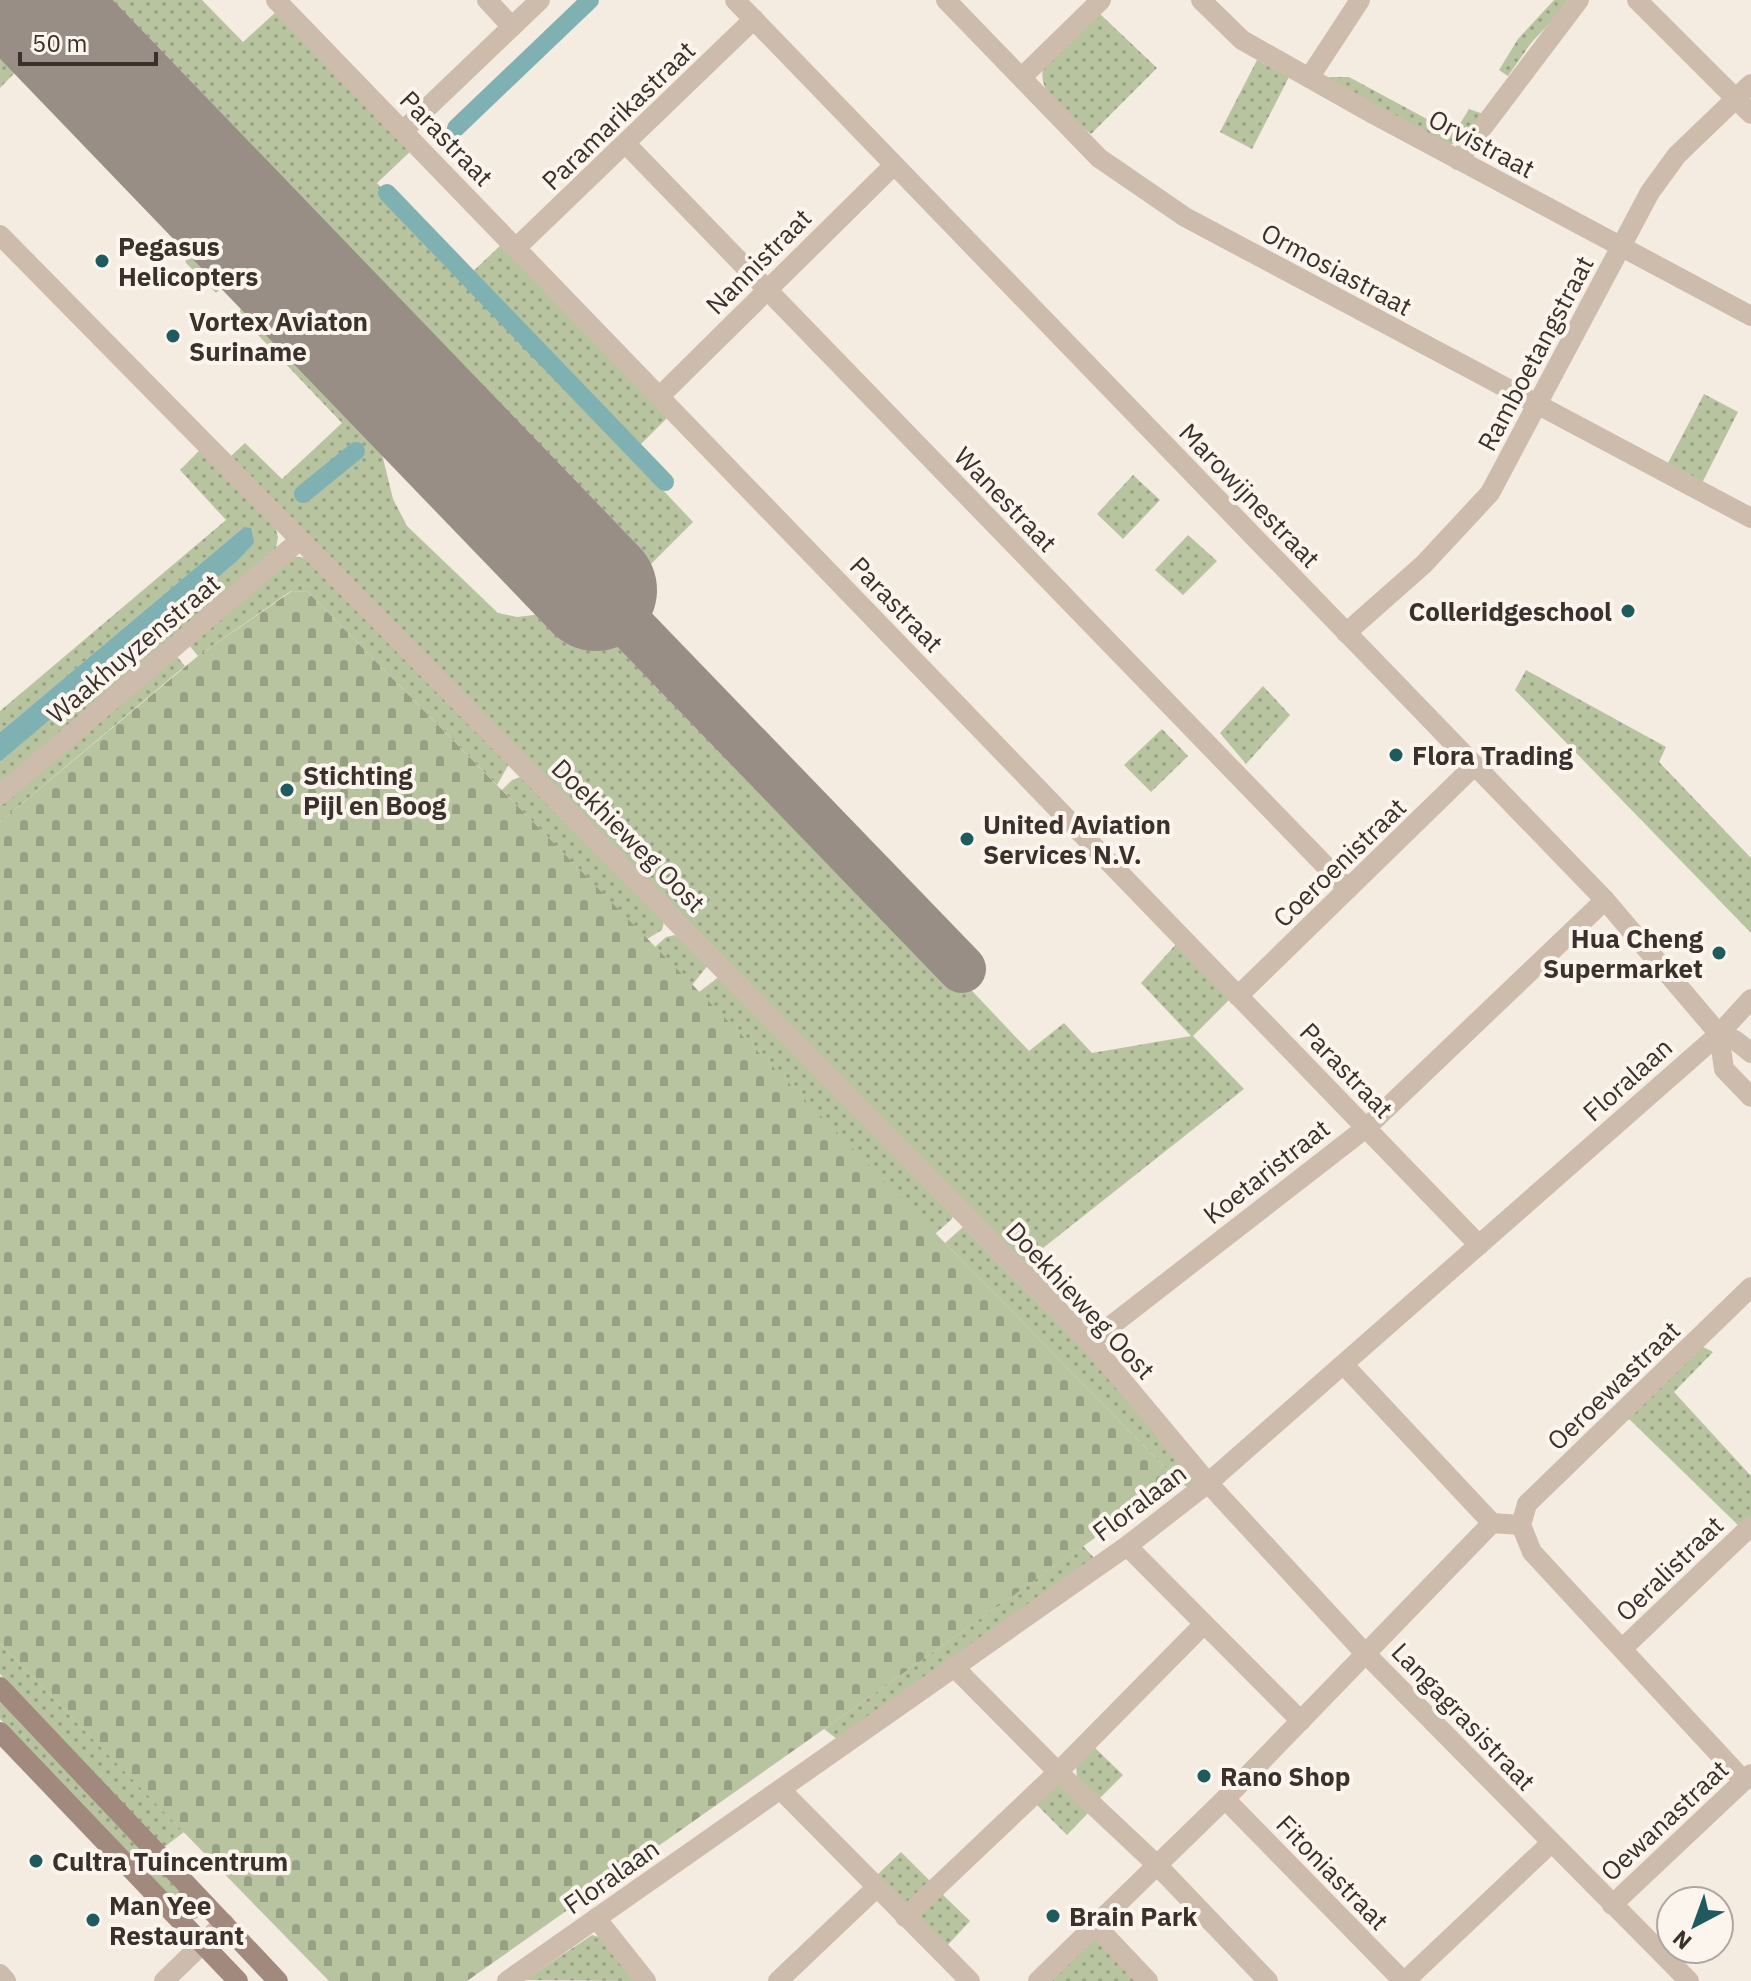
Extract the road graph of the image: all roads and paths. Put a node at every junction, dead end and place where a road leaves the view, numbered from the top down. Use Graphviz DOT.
graph roads {
  1 [pos="276,0"];
  2 [pos="487,0"];
  3 [pos="540,0"];
  4 [pos="735,0"];
  5 [pos="946,0"];
  6 [pos="1101,0"];
  7 [pos="1201,0"];
  8 [pos="1360,0"];
  9 [pos="1579,0"];
  10 [pos="1637,0"];
  11 [pos="754,19"];
  12 [pos="512,27"];
  13 [pos="1022,77"];
  14 [pos="1309,78"];
  15 [pos="1744,91"];
  16 [pos="1751,114"];
  17 [pos="404,130"];
  18 [pos="627,145"];
  19 [pos="1458,160"];
  20 [pos="893,166"];
  21 [pos="0,235"];
  22 [pos="517,247"];
  23 [pos="1620,247"];
  24 [pos="765,288"];
  25 [pos="1751,316"];
  26 [pos="661,395"];
  27 [pos="1537,405"];
  28 [pos="1751,518"];
  29 [pos="300,540"];
  30 [pos="1346,633"];
  31 [pos="1475,765"];
  32 [pos="0,795"];
  33 [pos="1348,889"];
  34 [pos="1605,900"];
  35 [pos="1238,996"];
  36 [pos="1751,999"];
  37 [pos="1719,1034"];
  38 [pos="1751,1053"];
  39 [pos="1751,1097"];
  40 [pos="1367,1127"];
  41 [pos="1479,1245"];
  42 [pos="1751,1287"];
  43 [pos="1090,1342"];
  44 [pos="1344,1365"];
  45 [pos="1208,1483"];
  46 [pos="1492,1523"];
  47 [pos="1521,1525"];
  48 [pos="1751,1526"];
  49 [pos="1127,1546"];
  50 [pos="1204,1624"];
  51 [pos="1623,1648"];
  52 [pos="1368,1655"];
  53 [pos="954,1667"];
  54 [pos="0,1687"];
  55 [pos="1301,1721"];
  56 [pos="0,1732"];
  57 [pos="1058,1772"];
  58 [pos="1748,1777"];
  59 [pos="781,1790"];
  60 [pos="1225,1799"];
  61 [pos="1551,1843"];
  62 [pos="1157,1865"];
  63 [pos="876,1888"];
  64 [pos="1612,1905"];
  65 [pos="905,1917"];
  66 [pos="596,1918"];
  67 [pos="224,1923"];
  68 [pos="1094,1924"];
  69 [pos="203,1944"];
  70 [pos="0,1974"];
  71 [pos="6,1981"];
  72 [pos="164,1981"];
  73 [pos="238,1981"];
  74 [pos="278,1981"];
  75 [pos="508,1981"];
  76 [pos="646,1981"];
  77 [pos="778,1981"];
  78 [pos="970,1981"];
  79 [pos="1038,1981"];
  80 [pos="1148,1981"];
  81 [pos="1268,1981"];
  82 [pos="1404,1981"];
  83 [pos="1689,1981"];
  1 -- 17 [label="street, Parastraat"];
  2 -- 12 [label="street"];
  3 -- 12 [label="street"];
  4 -- 11 [label="street, Marowijnestraat"];
  5 -- 13 [label="street, Ormosiastraat"];
  6 -- 13 [label="street"];
  7 -- 14 [label="street, Orvistraat"];
  8 -- 14 [label="street"];
  9 -- 19 [label="street"];
  10 -- 15 [label="street"];
  11 -- 18 [label="street, Paramarikastraat"];
  11 -- 20 [label="street, Marowijnestraat"];
  12 -- 17 [label="street"];
  13 -- 27 [label="street, Ormosiastraat"];
  14 -- 19 [label="street, Orvistraat"];
  15 -- 16 [label="street"];
  15 -- 23 [label="street, Ramboetangstraat"];
  17 -- 22 [label="street, Parastraat"];
  18 -- 22 [label="street, Paramarikastraat"];
  18 -- 24 [label="street, Wanestraat"];
  19 -- 23 [label="street, Orvistraat"];
  20 -- 24 [label="street, Nannistraat"];
  20 -- 30 [label="street, Marowijnestraat"];
  21 -- 29 [label="street, Doekhieweg Oost"];
  22 -- 26 [label="street, Parastraat"];
  23 -- 25 [label="street, Orvistraat"];
  23 -- 27 [label="street, Ramboetangstraat"];
  24 -- 26 [label="street, Nannistraat"];
  24 -- 33 [label="street, Wanestraat"];
  26 -- 35 [label="street, Parastraat"];
  27 -- 28 [label="street, Ormosiastraat"];
  27 -- 30 [label="street, Ramboetangstraat"];
  29 -- 32 [label="street, Waakhuyzenstraat"];
  29 -- 43 [label="street, Doekhieweg Oost"];
  30 -- 31 [label="street, Marowijnestraat"];
  31 -- 33 [label="street, Coeroenistraat"];
  31 -- 34 [label="street, Marowijnestraat"];
  33 -- 35 [label="street, Coeroenistraat"];
  34 -- 37 [label="street, Marowijnestraat"];
  34 -- 40 [label="street, Koetaristraat"];
  35 -- 40 [label="street, Parastraat"];
  36 -- 37 [label="street, Floralaan"];
  37 -- 38 [label="street"];
  37 -- 39 [label="street"];
  37 -- 41 [label="street, Floralaan"];
  40 -- 41 [label="street, Parastraat"];
  40 -- 43 [label="street, Koetaristraat"];
  41 -- 44 [label="street, Floralaan"];
  42 -- 47 [label="street, Oeroewastraat"];
  43 -- 45 [label="street, Doekhieweg Oost"];
  44 -- 45 [label="street, Floralaan"];
  44 -- 46 [label="street"];
  45 -- 49 [label="street, Floralaan"];
  45 -- 52 [label="street, Langagrasistraat"];
  46 -- 47 [label="street"];
  46 -- 52 [label="street"];
  47 -- 51 [label="street"];
  48 -- 51 [label="street, Oeralistraat"];
  49 -- 50 [label="street"];
  49 -- 53 [label="street, Floralaan"];
  50 -- 55 [label="street"];
  50 -- 57 [label="street"];
  51 -- 58 [label="street"];
  52 -- 55 [label="street"];
  52 -- 61 [label="street, Langagrasistraat"];
  53 -- 57 [label="street"];
  53 -- 59 [label="street, Floralaan"];
  54 -- 67 [label="main road"];
  55 -- 60 [label="street"];
  56 -- 69 [label="main road"];
  57 -- 62 [label="street"];
  57 -- 65 [label="street"];
  58 -- 64 [label="street, Oewanastraat"];
  59 -- 63 [label="street"];
  59 -- 66 [label="street, Floralaan"];
  60 -- 62 [label="street"];
  60 -- 82 [label="street, Fitoniastraat"];
  61 -- 64 [label="street, Langagrasistraat"];
  61 -- 82 [label="street"];
  62 -- 68 [label="street"];
  62 -- 81 [label="street"];
  63 -- 65 [label="street"];
  63 -- 77 [label="street"];
  64 -- 83 [label="street, Langagrasistraat"];
  65 -- 78 [label="street"];
  66 -- 75 [label="street, Floralaan"];
  66 -- 76 [label="street"];
  67 -- 69 [label="street"];
  67 -- 74 [label="main road"];
  68 -- 79 [label="street"];
  68 -- 80 [label="street"];
  69 -- 72 [label="street"];
  69 -- 73 [label="main road"];
  70 -- 71 [label="street"];
}
